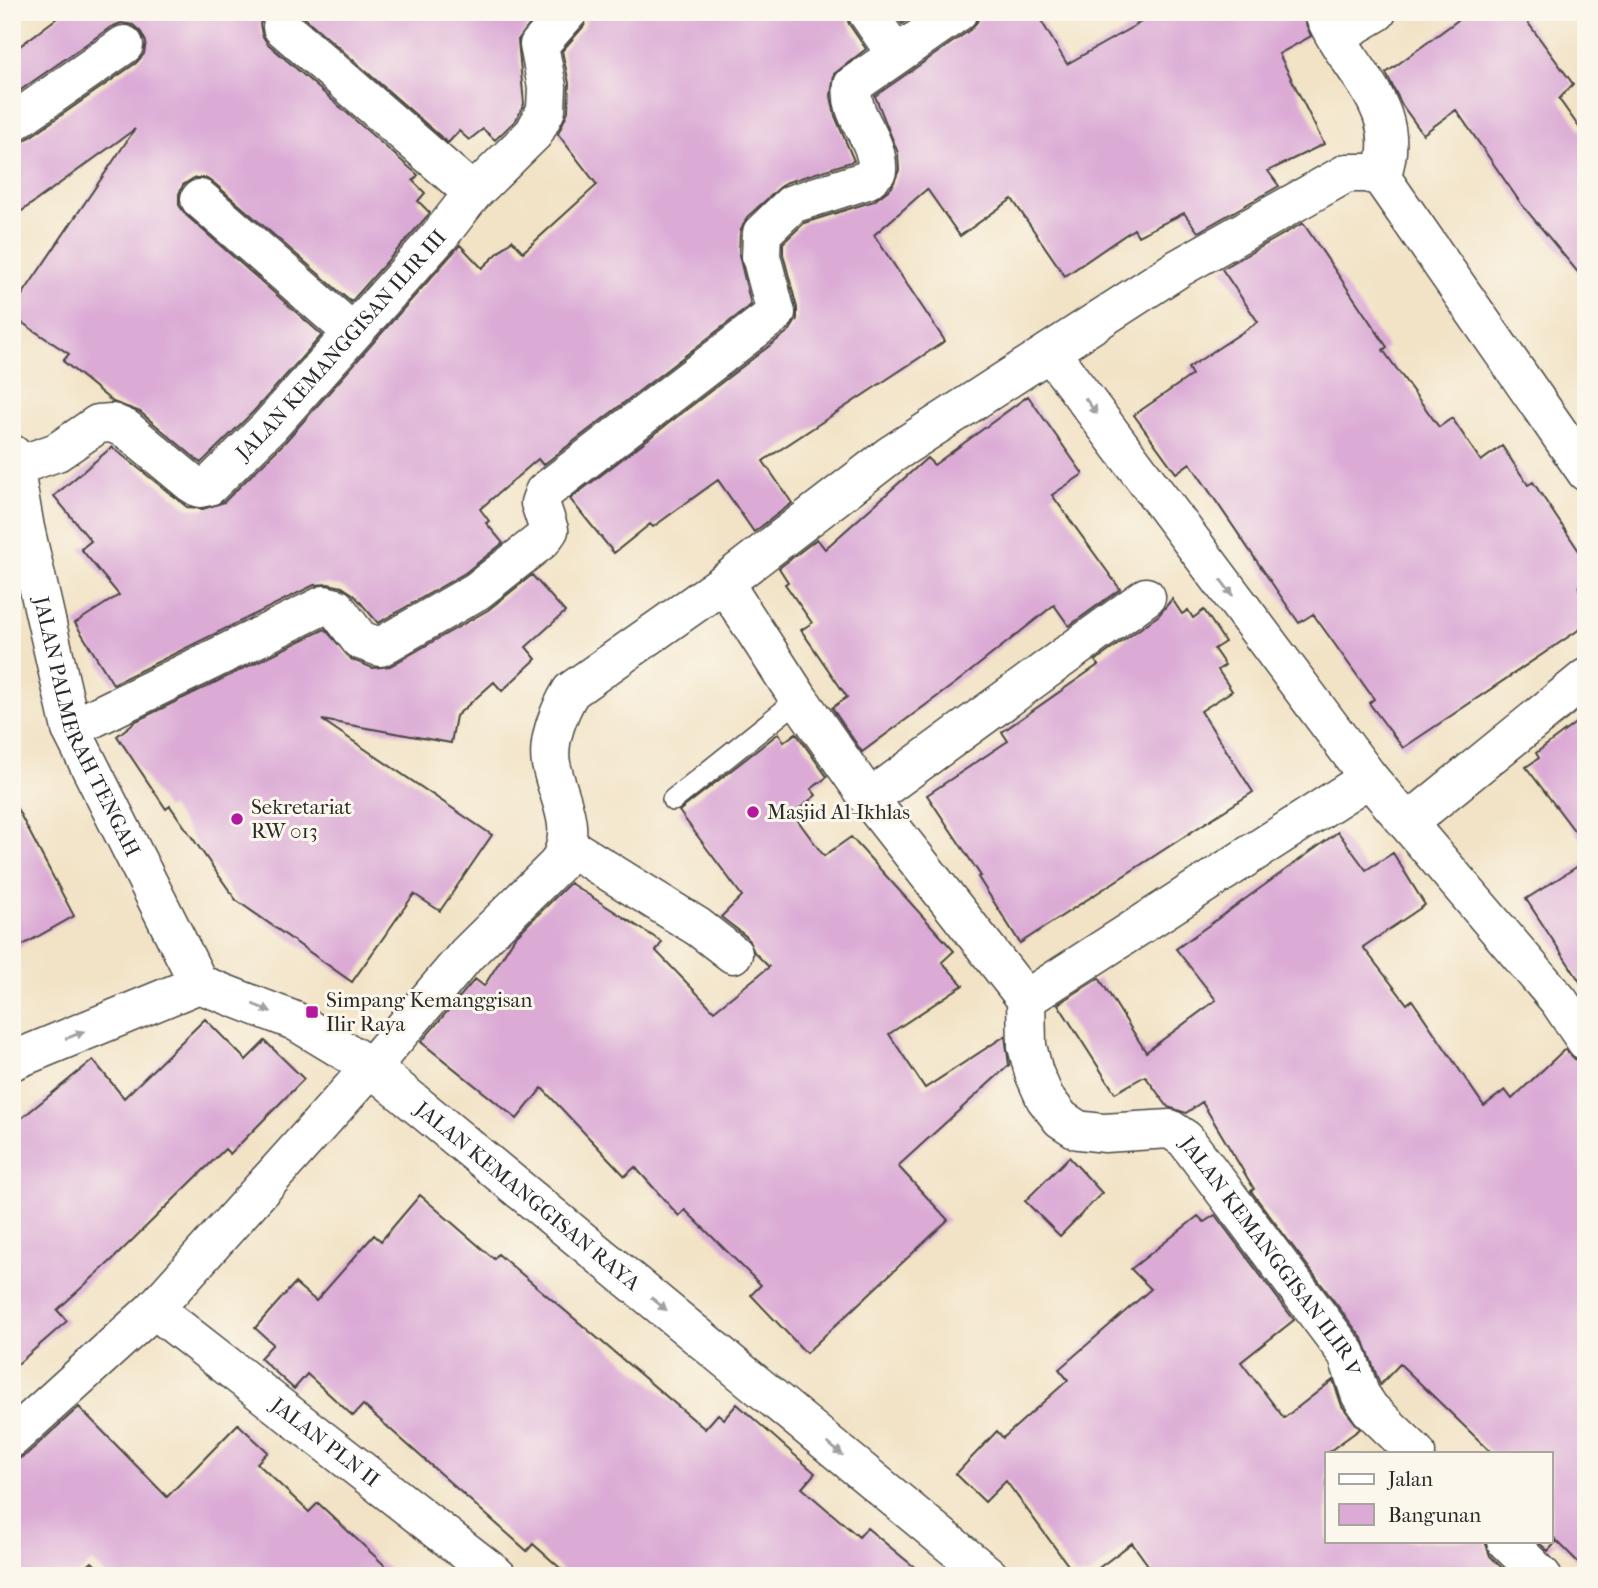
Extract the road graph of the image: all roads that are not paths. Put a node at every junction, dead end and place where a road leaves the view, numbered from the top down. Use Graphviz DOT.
graph roads {
  1 [pos="568,12"];
  2 [pos="867,12"];
  3 [pos="958,12"];
  4 [pos="1377,12"];
  5 [pos="1330,24"];
  6 [pos="282,27"];
  7 [pos="124,45"];
  8 [pos="895,53"];
  9 [pos="12,123"];
  10 [pos="1381,177"];
  11 [pos="473,193"];
  12 [pos="200,199"];
  13 [pos="352,332"];
  14 [pos="1050,352"];
  15 [pos="13,460"];
  16 [pos="1586,472"];
  17 [pos="19,536"];
  18 [pos="724,583"];
  19 [pos="1146,597"];
  20 [pos="1586,678"];
  21 [pos="799,699"];
  22 [pos="71,729"];
  23 [pos="1369,778"];
  24 [pos="869,799"];
  25 [pos="673,800"];
  26 [pos="1409,822"];
  27 [pos="568,846"];
  28 [pos="733,954"];
  29 [pos="199,984"];
  30 [pos="1026,999"];
  31 [pos="1586,1041"];
  32 [pos="12,1061"];
  33 [pos="371,1067"];
  34 [pos="155,1309"];
  35 [pos="12,1438"];
  36 [pos="1415,1452"];
  37 [pos="1507,1542"];
  38 [pos="497,1576"];
  39 [pos="989,1576"];
  40 [pos="1542,1576"];
  1 -- 11 [label="street, JALAN KEMANGGISAN ILIR III"];
  2 -- 8 [label="street"];
  3 -- 8 [label="street"];
  4 -- 5 [label="street"];
  5 -- 10 [label="street"];
  6 -- 11 [label="street"];
  7 -- 9 [label="street"];
  8 -- 22 [label="street"];
  10 -- 14 [label="street"];
  10 -- 16 [label="street"];
  11 -- 13 [label="street, JALAN KEMANGGISAN ILIR III"];
  12 -- 13 [label="street"];
  13 -- 15 [label="street, JALAN KEMANGGISAN ILIR III"];
  14 -- 18 [label="street"];
  14 -- 23 [label="street, one-way"];
  15 -- 17 [label="street, JALAN PALMERAH TENGAH"];
  17 -- 22 [label="street, JALAN PALMERAH TENGAH"];
  18 -- 21 [label="street"];
  18 -- 27 [label="street"];
  19 -- 24 [label="street"];
  20 -- 26 [label="street"];
  21 -- 24 [label="street"];
  21 -- 25 [label="lane"];
  22 -- 29 [label="street, JALAN PALMERAH TENGAH"];
  23 -- 26 [label="street"];
  23 -- 30 [label="street"];
  24 -- 30 [label="street"];
  26 -- 31 [label="street"];
  27 -- 28 [label="street"];
  27 -- 33 [label="street"];
  32 -- 29 [label="street, one-way"];
  29 -- 33 [label="street, JALAN KEMANGGISAN RAYA, one-way"];
  30 -- 36 [label="street, JALAN KEMANGGISAN ILIR V"];
  33 -- 34 [label="street"];
  33 -- 39 [label="street, JALAN KEMANGGISAN RAYA, one-way"];
  34 -- 35 [label="street"];
  34 -- 38 [label="street, JALAN PLN II"];
  37 -- 40 [label="street"];
}
